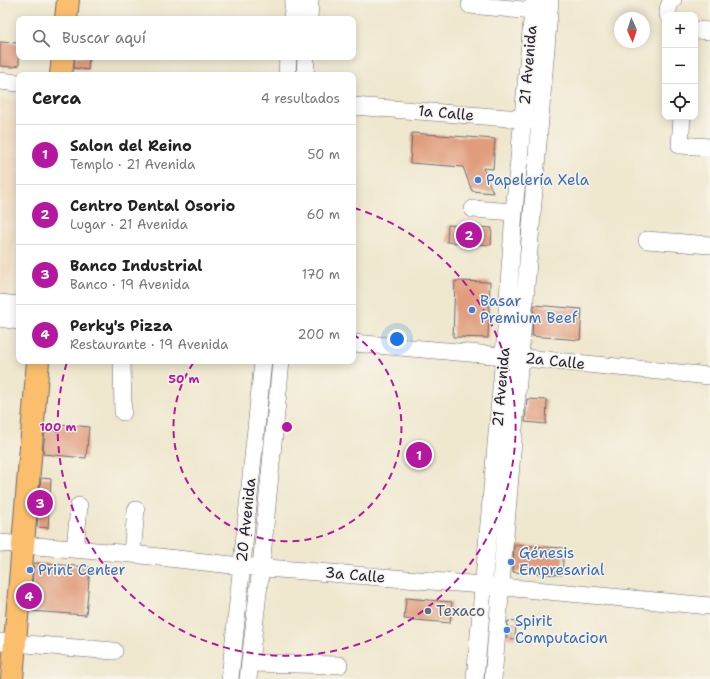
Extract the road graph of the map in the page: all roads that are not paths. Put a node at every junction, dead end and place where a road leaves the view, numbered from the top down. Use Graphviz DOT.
graph roads {
  1 [pos="56,0"];
  2 [pos="68,0"];
  3 [pos="294,0"];
  4 [pos="310,0"];
  5 [pos="550,0"];
  6 [pos="673,0"];
  7 [pos="470,5"];
  8 [pos="534,5"];
  9 [pos="668,12"];
  10 [pos="54,16"];
  11 [pos="66,16"];
  12 [pos="292,16"];
  13 [pos="309,16"];
  14 [pos="698,30"];
  15 [pos="710,31"];
  16 [pos="51,60"];
  17 [pos="63,60"];
  18 [pos="288,60"];
  19 [pos="306,60"];
  20 [pos="49,72"];
  21 [pos="61,72"];
  22 [pos="287,72"];
  23 [pos="304,72"];
  24 [pos="0,81"];
  25 [pos="16,83"];
  26 [pos="356,106"];
  27 [pos="532,120"];
  28 [pos="682,120"];
  29 [pos="710,147"];
  30 [pos="473,209"];
  31 [pos="514,212"];
  32 [pos="647,240"];
  33 [pos="710,245"];
  34 [pos="0,304"];
  35 [pos="16,305"];
  36 [pos="0,318"];
  37 [pos="16,321"];
  38 [pos="356,343"];
  39 [pos="512,357"];
  40 [pos="25,364"];
  41 [pos="38,364"];
  42 [pos="122,364"];
  43 [pos="263,364"];
  44 [pos="281,364"];
  45 [pos="710,376"];
  46 [pos="123,412"];
  47 [pos="79,506"];
  48 [pos="136,510"];
  49 [pos="10,544"];
  50 [pos="75,549"];
  51 [pos="132,554"];
  52 [pos="241,566"];
  53 [pos="261,567"];
  54 [pos="482,585"];
  55 [pos="500,587"];
  56 [pos="710,606"];
  57 [pos="5,646"];
  58 [pos="114,651"];
  59 [pos="340,665"];
  60 [pos="249,671"];
  61 [pos="12,679"];
  62 [pos="230,679"];
  63 [pos="474,679"];
  64 [pos="493,679"];
  1 -- 10 [label="main road"];
  2 -- 11 [label="main road"];
  3 -- 12 [label="street"];
  4 -- 13 [label="street"];
  5 -- 27 [label="street, 21 Avenida"];
  6 -- 9 [label="street"];
  7 -- 8 [label="street"];
  8 -- 27 [label="street, 21 Avenida"];
  14 -- 15 [label="street"];
  16 -- 20 [label="main road"];
  17 -- 21 [label="main road"];
  18 -- 22 [label="street"];
  19 -- 23 [label="street"];
  24 -- 25 [label="street"];
  26 -- 27 [label="street, 1a Calle"];
  27 -- 31 [label="street, 21 Avenida"];
  27 -- 39 [label="street, 21 Avenida"];
  28 -- 29 [label="street"];
  30 -- 31 [label="street"];
  31 -- 39 [label="street, 21 Avenida"];
  32 -- 33 [label="street"];
  34 -- 35 [label="street"];
  36 -- 37 [label="street"];
  38 -- 39 [label="street, 2a Calle"];
  39 -- 45 [label="street, 2a Calle"];
  39 -- 54 [label="street, 21 Avenida"];
  39 -- 55 [label="street, 21 Avenida"];
  40 -- 49 [label="main road"];
  41 -- 49 [label="main road"];
  42 -- 46 [label="street"];
  43 -- 52 [label="street, 20 Avenida"];
  44 -- 53 [label="street, 20 Avenida"];
  47 -- 50 [label="street"];
  48 -- 51 [label="street"];
  49 -- 50 [label="street, 3a Calle"];
  49 -- 57 [label="main road"];
  50 -- 51 [label="street, 3a Calle"];
  51 -- 52 [label="street, 3a Calle"];
  52 -- 53 [label="street, 3a Calle"];
  52 -- 62 [label="street, 20 Avenida"];
  53 -- 54 [label="street, 3a Calle"];
  53 -- 60 [label="street, 20 Avenida"];
  54 -- 55 [label="street, 3a Calle"];
  54 -- 63 [label="street, 21 Avenida"];
  55 -- 56 [label="street, 3a Calle"];
  55 -- 64 [label="street, 21 Avenida"];
  57 -- 58 [label="street"];
  57 -- 61 [label="main road"];
  59 -- 60 [label="street"];
}
